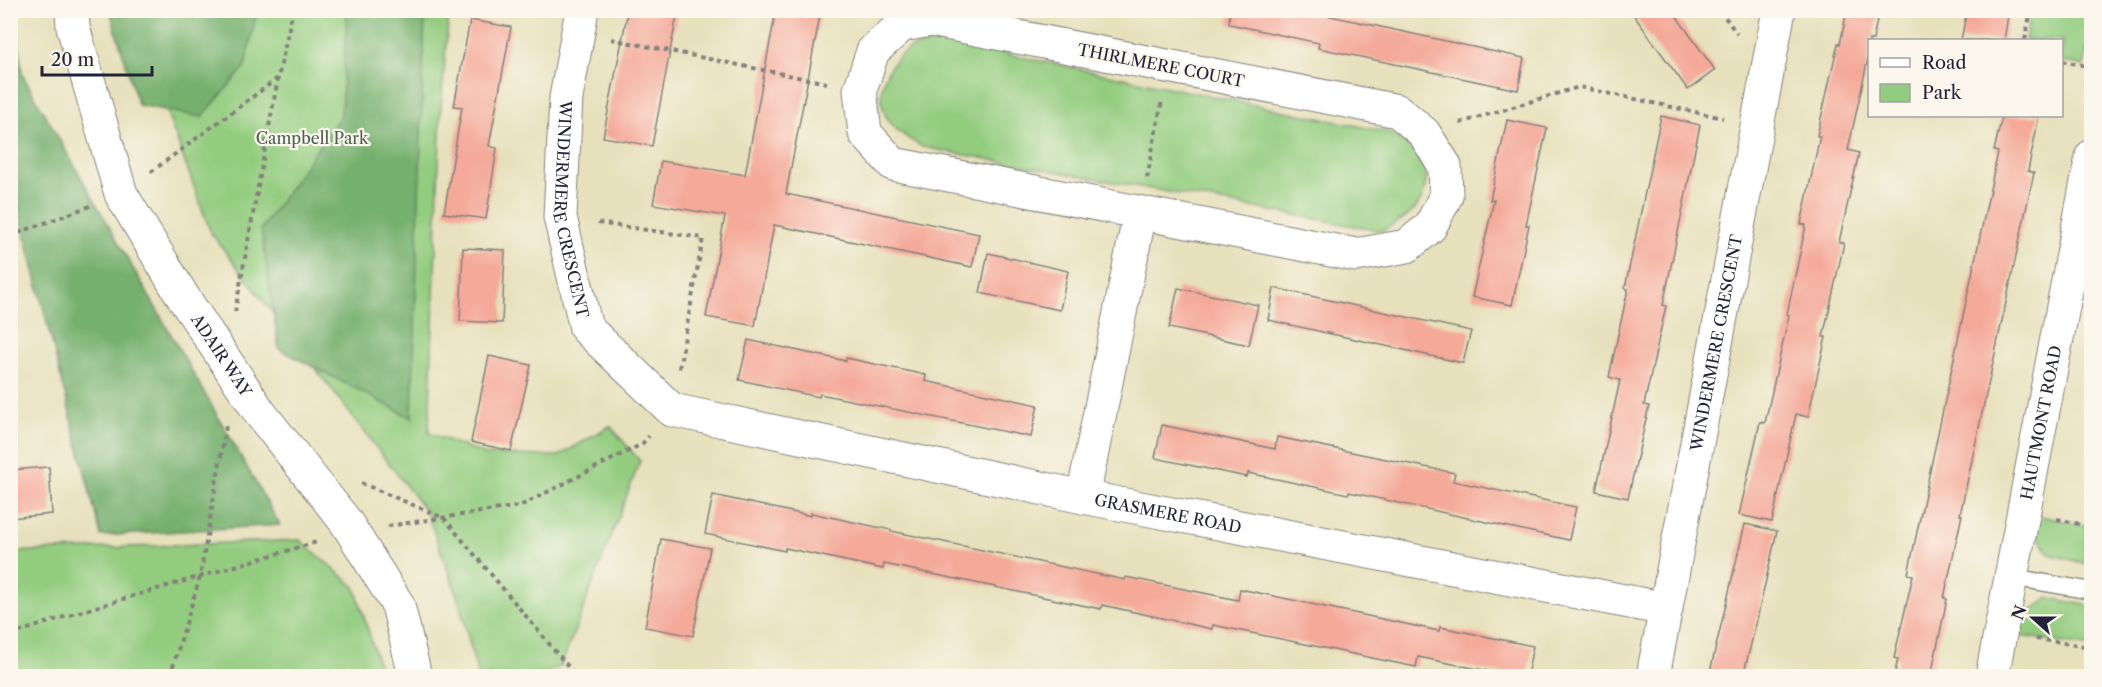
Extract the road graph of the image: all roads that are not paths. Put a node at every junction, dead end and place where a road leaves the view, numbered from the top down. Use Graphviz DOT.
graph roads {
  1 [pos="72,10"];
  2 [pos="1779,10"];
  3 [pos="580,22"];
  4 [pos="2091,164"];
  5 [pos="1140,213"];
  6 [pos="672,410"];
  7 [pos="1083,496"];
  8 [pos="2012,577"];
  9 [pos="2091,591"];
  10 [pos="1666,609"];
  11 [pos="416,676"];
  12 [pos="1653,676"];
  13 [pos="1992,676"];
  1 -- 11 [label="street, ADAIR WAY"];
  2 -- 10 [label="street, WINDERMERE CRESCENT"];
  3 -- 6 [label="street, WINDERMERE CRESCENT"];
  4 -- 8 [label="street, HAUTMONT ROAD"];
  5 -- 5 [label="street, THIRLMERE COURT"];
  5 -- 7 [label="street"];
  6 -- 7 [label="street, GRASMERE ROAD"];
  7 -- 10 [label="street, GRASMERE ROAD"];
  8 -- 9 [label="lane"];
  8 -- 13 [label="street, HAUTMONT ROAD"];
  10 -- 12 [label="street, WINDERMERE CRESCENT"];
}
